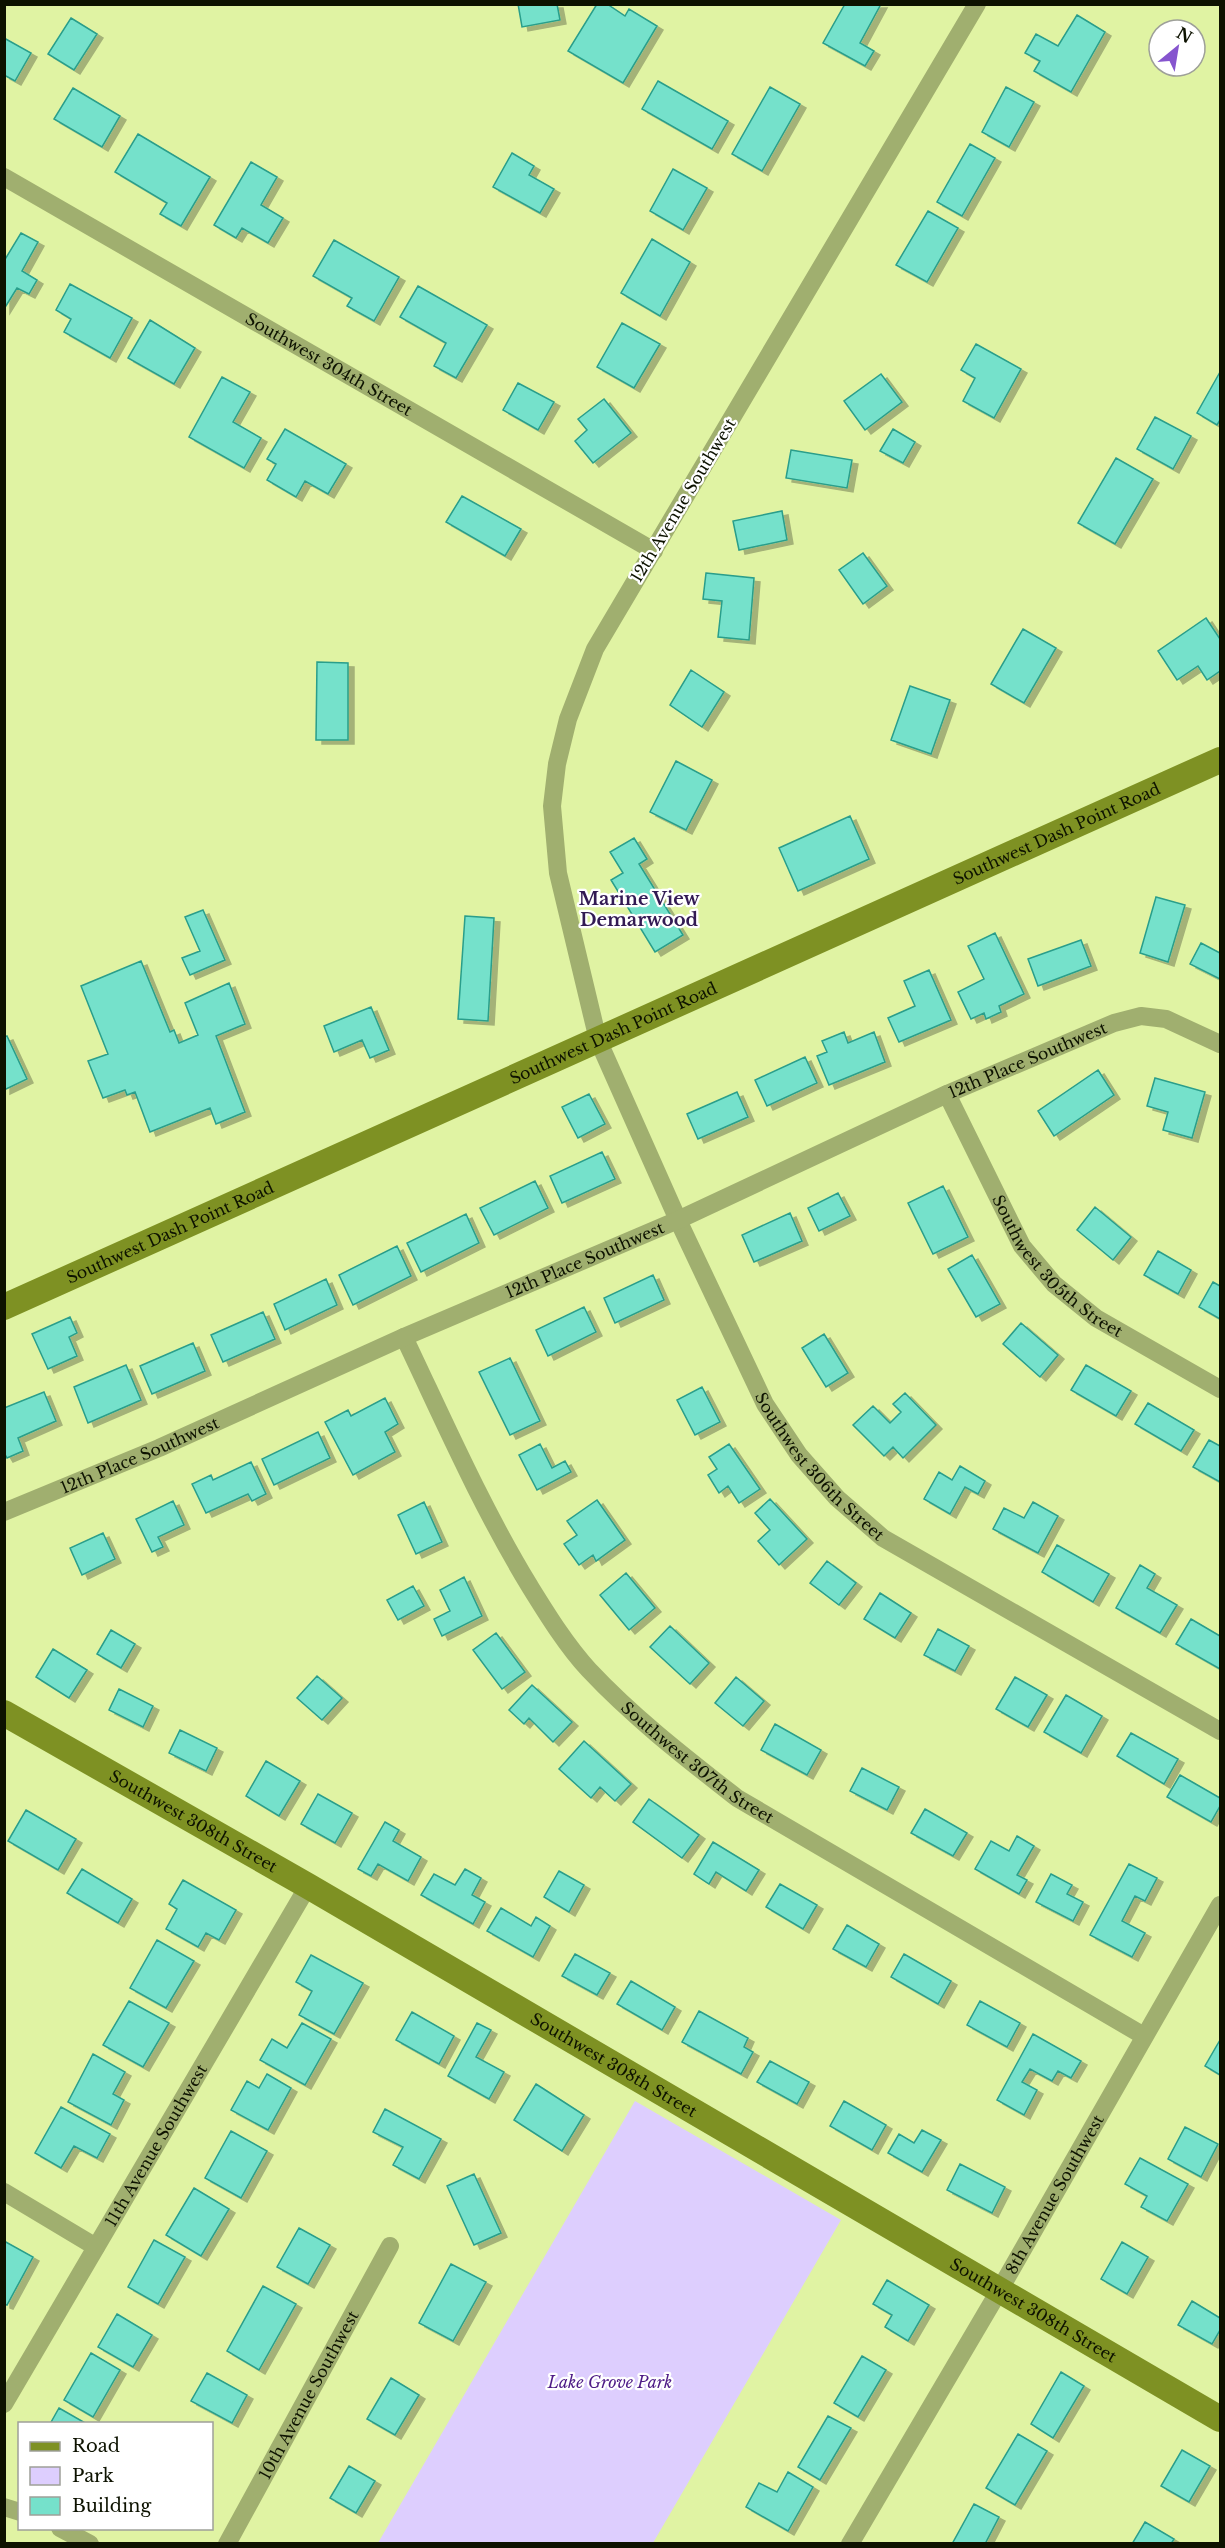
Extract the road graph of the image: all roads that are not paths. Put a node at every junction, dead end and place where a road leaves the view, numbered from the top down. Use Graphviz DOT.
graph roads {
  1 [pos="977,4"];
  2 [pos="4,177"];
  3 [pos="654,551"];
  4 [pos="1221,760"];
  5 [pos="598,1040"];
  6 [pos="1221,1044"];
  7 [pos="947,1094"];
  8 [pos="678,1220"];
  9 [pos="4,1306"];
  10 [pos="404,1337"];
  11 [pos="1221,1389"];
  12 [pos="4,1512"];
  13 [pos="4,1713"];
  14 [pos="1221,1731"];
  15 [pos="308,1886"];
  16 [pos="1221,1905"];
  17 [pos="1144,2036"];
  18 [pos="4,2192"];
  19 [pos="390,2246"];
  20 [pos="96,2247"];
  21 [pos="999,2291"];
  22 [pos="4,2404"];
  23 [pos="1221,2419"];
  24 [pos="62,2530"];
  25 [pos="90,2544"];
  26 [pos="226,2544"];
  27 [pos="850,2544"];
  1 -- 3 [label="street, 12th Avenue Southwest"];
  2 -- 3 [label="street, Southwest 304th Street"];
  3 -- 5 [label="street, 12th Avenue Southwest"];
  4 -- 5 [label="street, Southwest Dash Point Road"];
  5 -- 8 [label="street, Southwest 306th Street"];
  5 -- 9 [label="street, Southwest Dash Point Road"];
  6 -- 7 [label="street, 12th Place Southwest"];
  7 -- 8 [label="street, 12th Place Southwest"];
  7 -- 11 [label="street, Southwest 305th Street"];
  8 -- 10 [label="street, 12th Place Southwest"];
  8 -- 14 [label="street, Southwest 306th Street"];
  10 -- 12 [label="street, 12th Place Southwest"];
  10 -- 17 [label="street, Southwest 307th Street"];
  13 -- 15 [label="street, Southwest 308th Street"];
  15 -- 20 [label="street, 11th Avenue Southwest"];
  15 -- 21 [label="street, Southwest 308th Street"];
  16 -- 17 [label="street, 8th Avenue Southwest"];
  17 -- 21 [label="street, 8th Avenue Southwest"];
  18 -- 20 [label="street"];
  19 -- 26 [label="street, 10th Avenue Southwest"];
  20 -- 22 [label="street, 11th Avenue Southwest"];
  21 -- 23 [label="street, Southwest 308th Street"];
  21 -- 27 [label="street, 8th Avenue Southwest"];
  24 -- 25 [label="street"];
}
